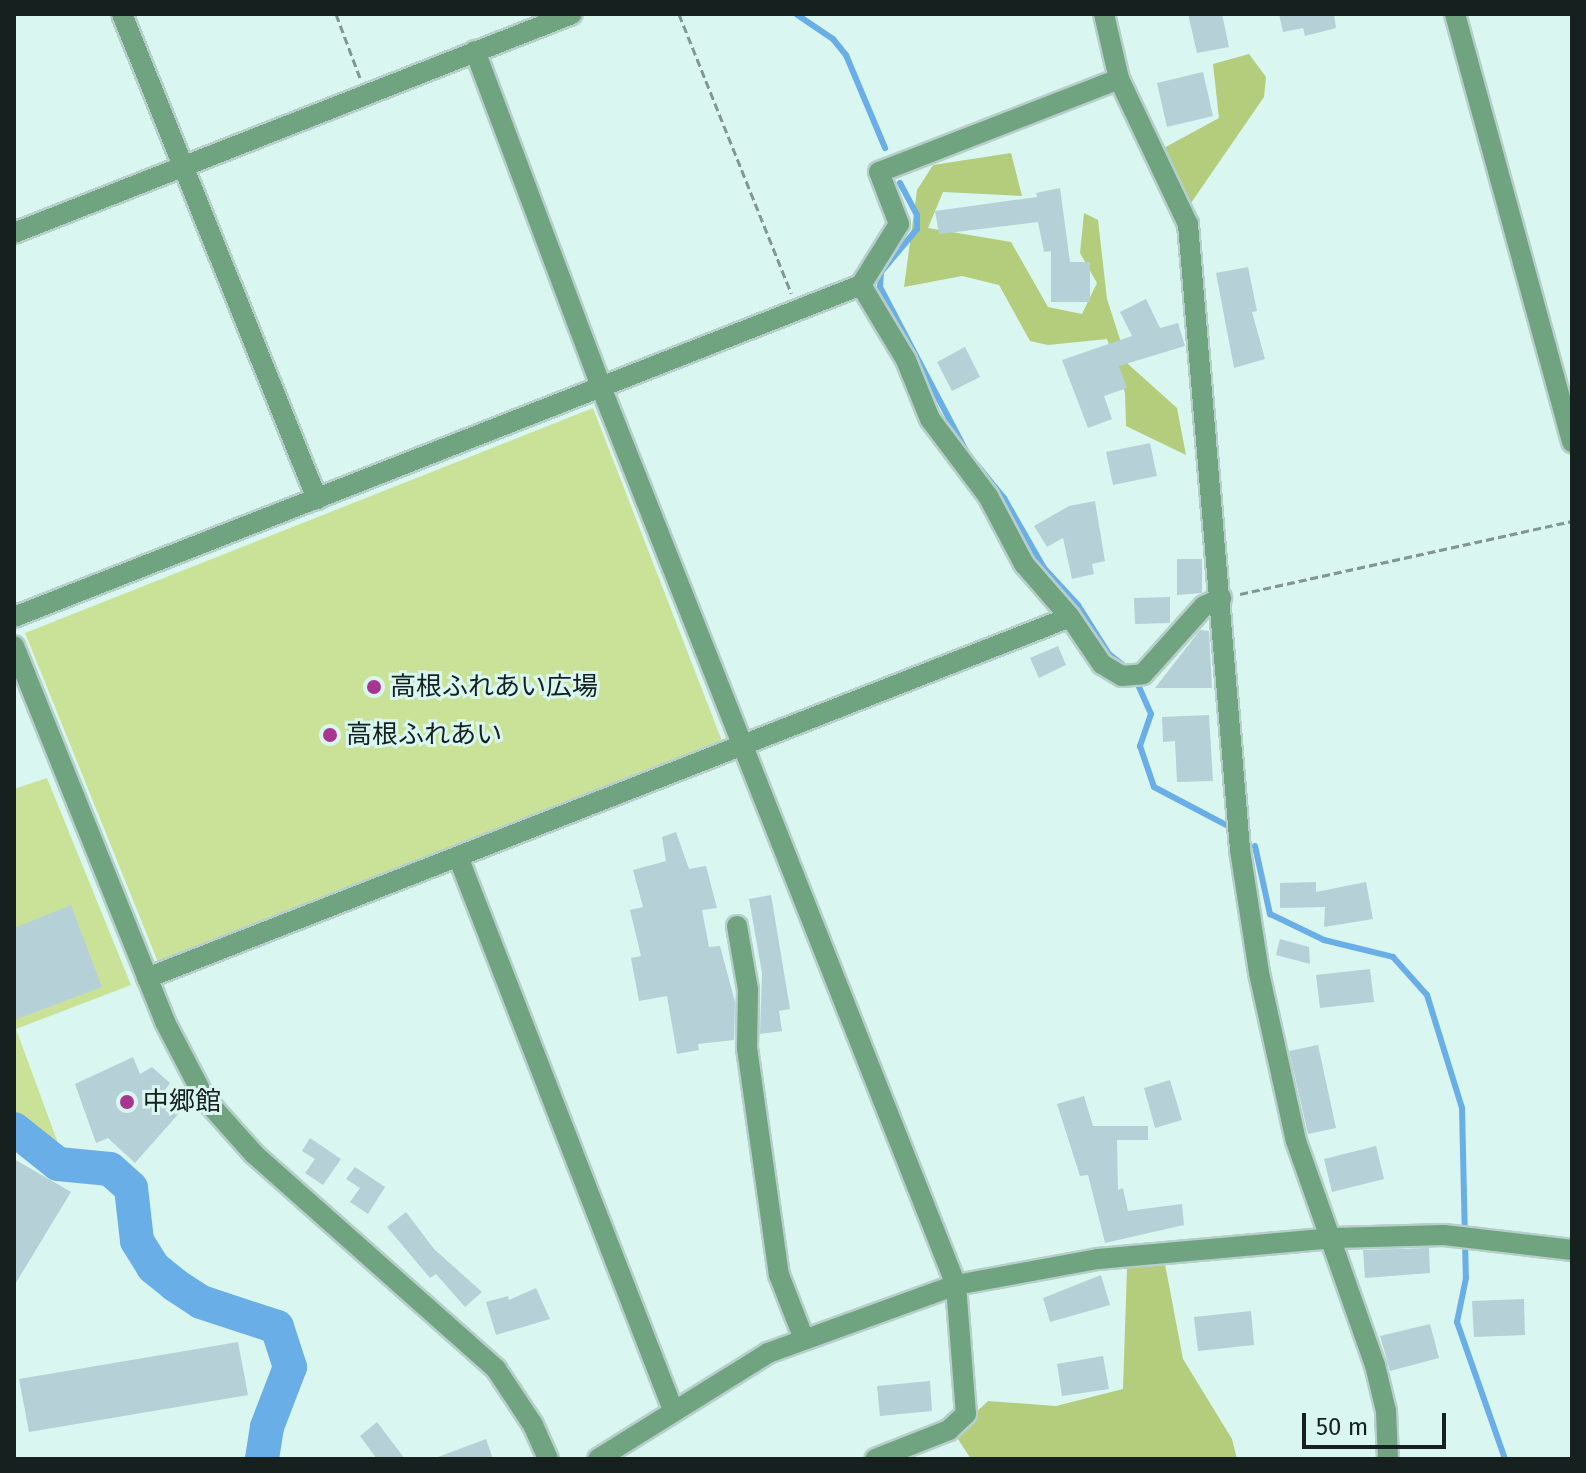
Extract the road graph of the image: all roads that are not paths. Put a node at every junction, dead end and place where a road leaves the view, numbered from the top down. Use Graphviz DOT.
graph roads {
  1 [pos="122,14"];
  2 [pos="572,14"];
  3 [pos="1104,14"];
  4 [pos="1455,14"];
  5 [pos="475,51"];
  6 [pos="1119,79"];
  7 [pos="187,166"];
  8 [pos="14,233"];
  9 [pos="861,285"];
  10 [pos="601,387"];
  11 [pos="1572,442"];
  12 [pos="317,499"];
  13 [pos="1221,598"];
  14 [pos="14,617"];
  15 [pos="1070,617"];
  16 [pos="14,646"];
  17 [pos="744,745"];
  18 [pos="459,859"];
  19 [pos="737,926"];
  20 [pos="147,978"];
  21 [pos="1334,1238"];
  22 [pos="1572,1250"];
  23 [pos="956,1285"];
  24 [pos="804,1339"];
  25 [pos="673,1410"];
  26 [pos="548,1459"];
  27 [pos="598,1459"];
  28 [pos="875,1459"];
  29 [pos="1388,1459"];
  1 -- 7 [label="street"];
  2 -- 5 [label="street"];
  3 -- 6 [label="street"];
  4 -- 11 [label="street"];
  5 -- 7 [label="street"];
  5 -- 10 [label="street"];
  6 -- 9 [label="street"];
  6 -- 13 [label="street"];
  7 -- 8 [label="street"];
  7 -- 12 [label="street"];
  9 -- 10 [label="street"];
  9 -- 15 [label="street"];
  10 -- 12 [label="street"];
  10 -- 17 [label="street"];
  12 -- 14 [label="street"];
  13 -- 15 [label="street"];
  13 -- 21 [label="street"];
  15 -- 17 [label="street"];
  16 -- 20 [label="street"];
  17 -- 18 [label="street"];
  17 -- 23 [label="street"];
  18 -- 20 [label="street"];
  18 -- 25 [label="street"];
  19 -- 24 [label="street"];
  20 -- 26 [label="street"];
  21 -- 22 [label="street"];
  21 -- 23 [label="street"];
  21 -- 29 [label="street"];
  23 -- 24 [label="street"];
  23 -- 28 [label="street"];
  24 -- 25 [label="street"];
  25 -- 27 [label="street"];
}
